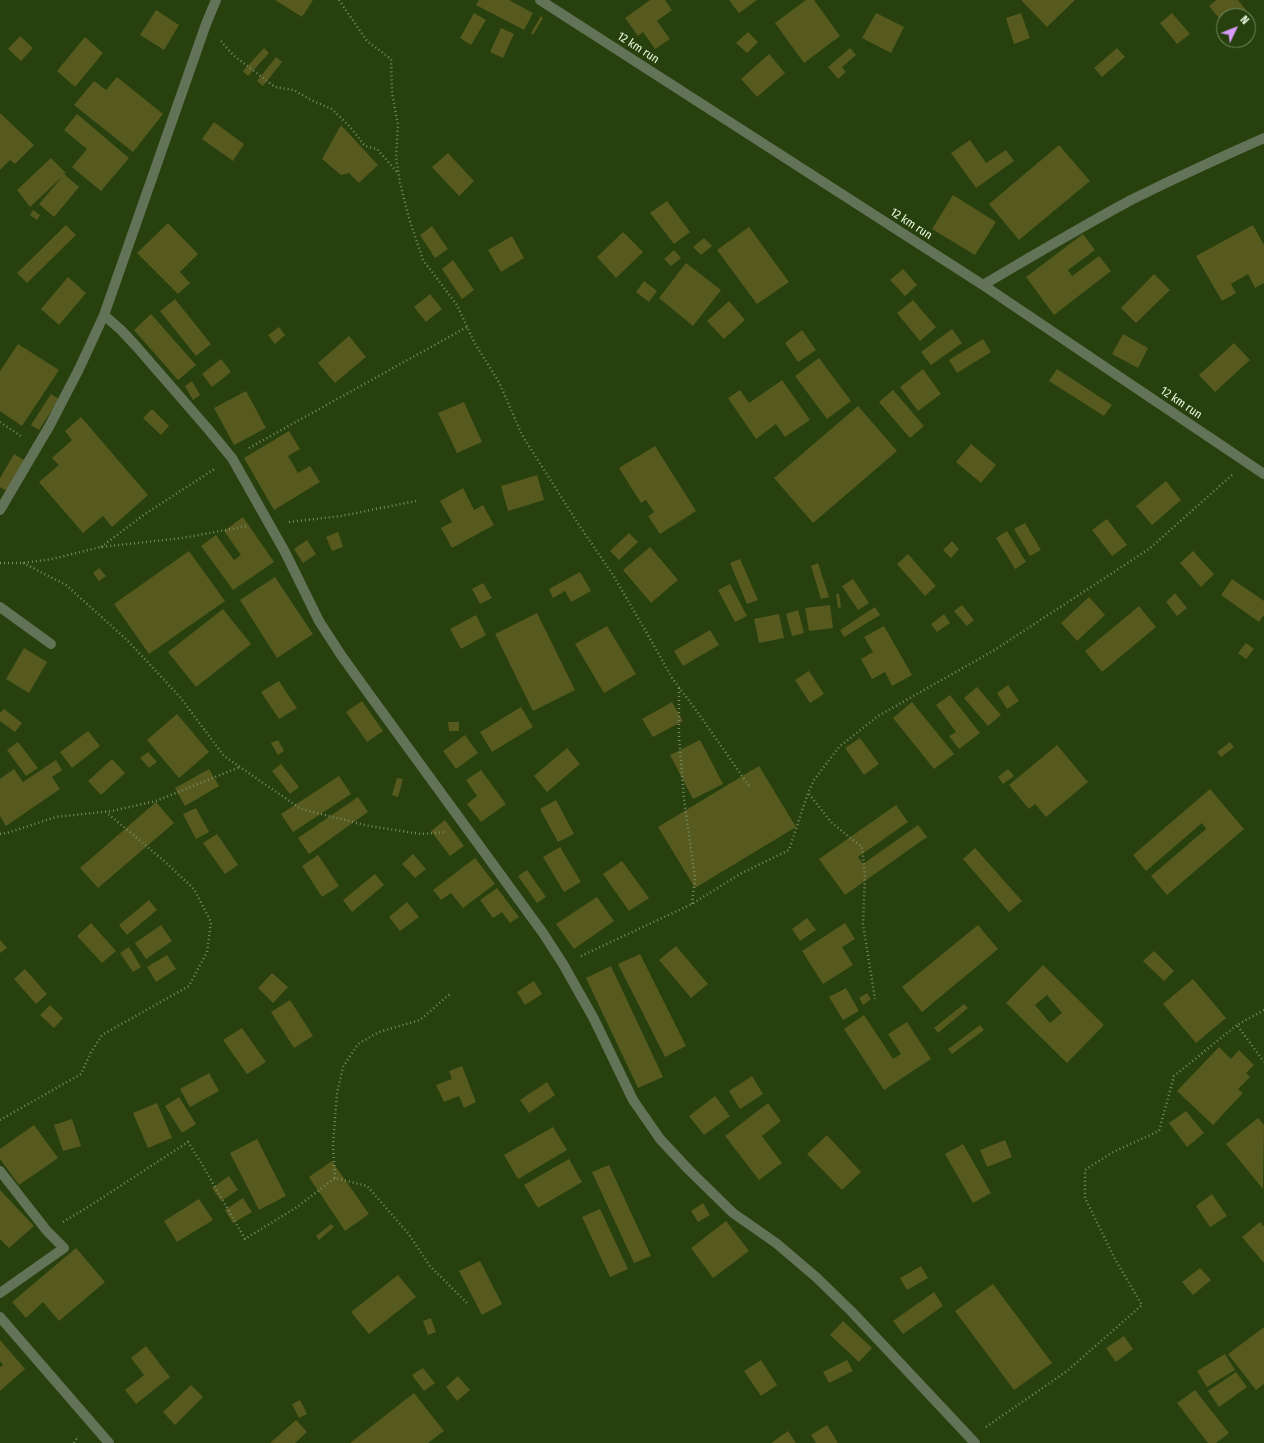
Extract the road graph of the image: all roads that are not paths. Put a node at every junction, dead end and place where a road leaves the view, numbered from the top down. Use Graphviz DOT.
graph roads {
  1 [pos="216,0"];
  2 [pos="540,0"];
  3 [pos="1264,138"];
  4 [pos="983,285"];
  5 [pos="104,315"];
  6 [pos="1264,474"];
  7 [pos="0,510"];
  8 [pos="0,607"];
  9 [pos="51,644"];
  10 [pos="0,1171"];
  11 [pos="0,1293"];
  12 [pos="0,1317"];
  13 [pos="972,1440"];
  14 [pos="108,1443"];
  1 -- 5 [label="street"];
  2 -- 4 [label="street, 12 km run"];
  3 -- 4 [label="street"];
  4 -- 6 [label="street, 12 km run"];
  5 -- 7 [label="street"];
  5 -- 13 [label="street"];
  8 -- 9 [label="street"];
  10 -- 11 [label="street"];
  12 -- 14 [label="street"];
}
